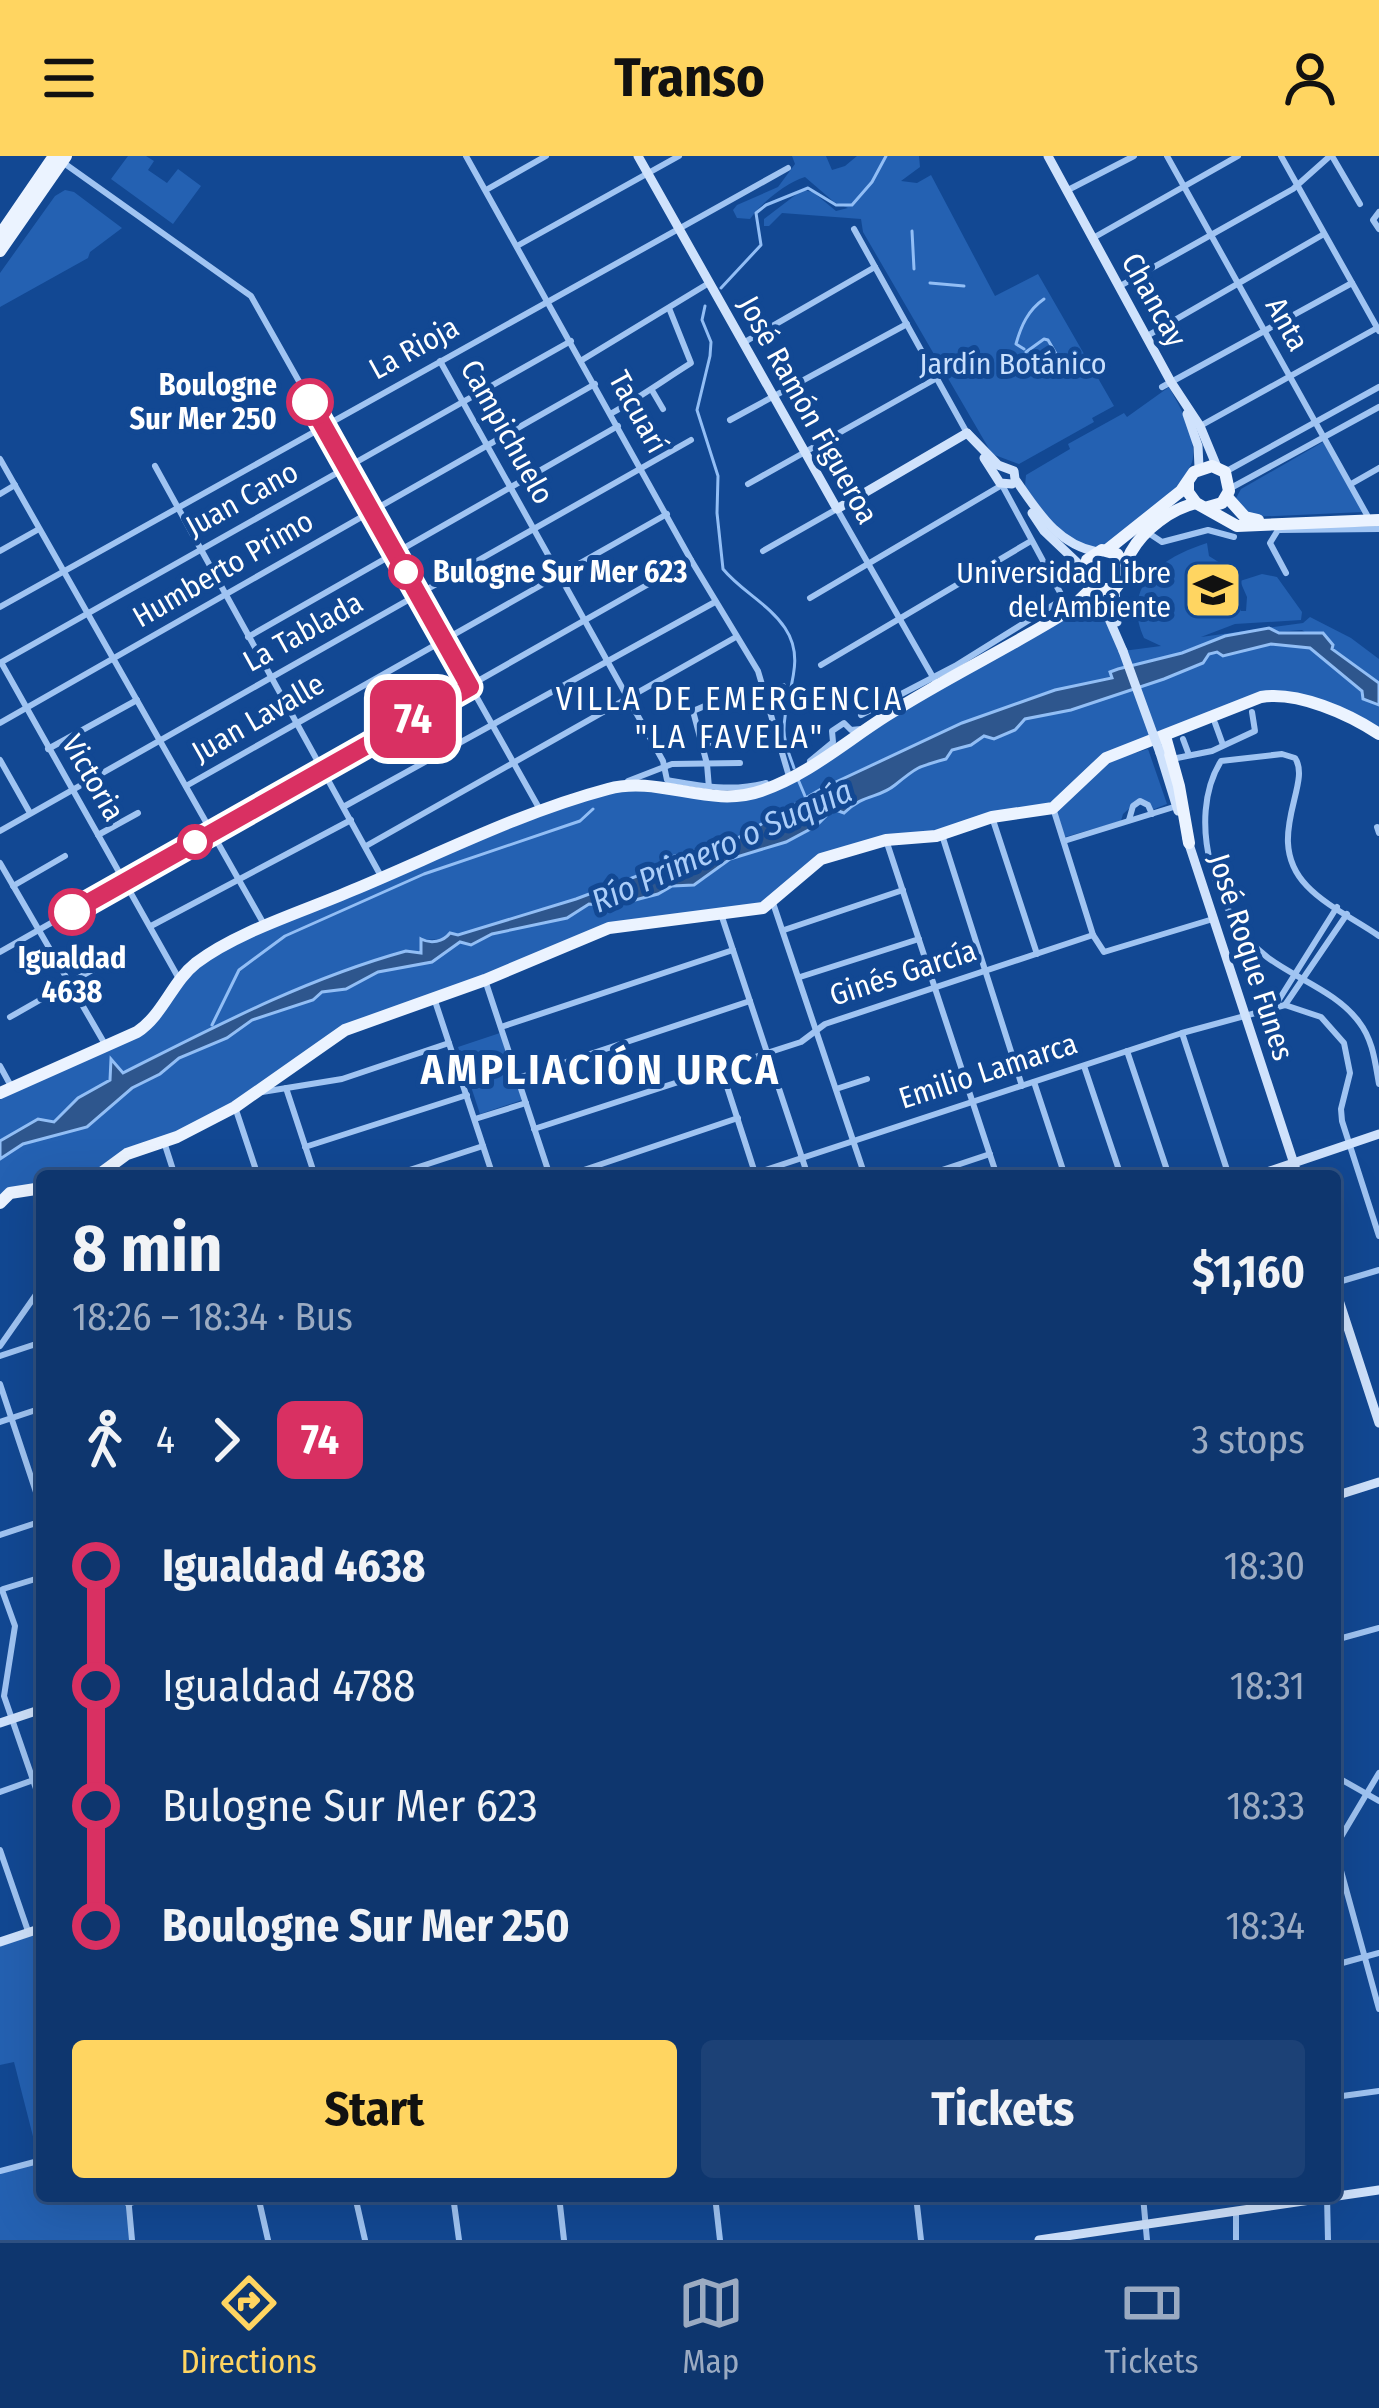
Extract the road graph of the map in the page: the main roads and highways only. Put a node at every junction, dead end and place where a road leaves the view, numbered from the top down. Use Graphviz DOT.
graph roads {
  1 [pos="638,156"];
  2 [pos="1048,156"];
  3 [pos="59,158"];
  4 [pos="0,235"];
  5 [pos="0,251"];
  6 [pos="1181,398"];
  7 [pos="967,433"];
  8 [pos="1199,467"];
  9 [pos="1221,470"];
  10 [pos="1006,481"];
  11 [pos="1188,482"];
  12 [pos="1228,493"];
  13 [pos="1201,505"];
  14 [pos="1376,520"];
  15 [pos="1102,551"];
  16 [pos="1125,567"];
  17 [pos="1084,569"];
  18 [pos="1094,588"];
  19 [pos="1114,589"];
  20 [pos="1123,651"];
  21 [pos="1379,734"];
  22 [pos="1165,736"];
  23 [pos="1166,756"];
  24 [pos="1189,842"];
  25 [pos="6,1090"];
  26 [pos="1379,1134"];
  27 [pos="1294,1163"];
  28 [pos="105,1170"];
  29 [pos="1273,1170"];
  30 [pos="1296,1170"];
  31 [pos="36,1192"];
  32 [pos="0,1203"];
  33 [pos="1341,1304"];
  34 [pos="1379,1421"];
  35 [pos="1379,1482"];
  36 [pos="1341,1494"];
  37 [pos="36,1711"];
  38 [pos="0,1724"];
  39 [pos="36,1930"];
  40 [pos="0,1942"];
  41 [pos="1379,2190"];
  42 [pos="1341,2195"];
  43 [pos="1297,2202"];
  44 [pos="1039,2240"];
  1 -- 7 [label="main road, José Ramón Figueroa"];
  2 -- 6 [label="main road, Chancay"];
  3 -- 4 [label="main road"];
  3 -- 5 [label="main road"];
  6 -- 8 [label="main road"];
  6 -- 9 [label="main road, Chancay"];
  7 -- 10 [label="main road"];
  7 -- 10 [label="main road"];
  8 -- 9 [label="main road"];
  8 -- 11 [label="main road"];
  9 -- 12 [label="main road"];
  10 -- 15 [label="main road"];
  10 -- 17 [label="main road"];
  11 -- 13 [label="main road"];
  11 -- 15 [label="main road"];
  12 -- 13 [label="main road"];
  12 -- 14 [label="main road"];
  13 -- 14 [label="main road"];
  13 -- 16 [label="main road"];
  15 -- 16 [label="main road"];
  15 -- 17 [label="main road"];
  16 -- 19 [label="main road"];
  17 -- 18 [label="main road"];
  18 -- 19 [label="main road"];
  18 -- 20 [label="main road"];
  18 -- 25 [label="main road"];
  19 -- 20 [label="main road"];
  20 -- 23 [label="main road, José Roque Funes, bridge"];
  21 -- 22 [label="main road"];
  22 -- 23 [label="main road"];
  22 -- 28 [label="main road"];
  23 -- 24 [label="main road"];
  23 -- 24 [label="main road, José Roque Funes"];
  24 -- 27 [label="main road, José Roque Funes"];
  26 -- 27 [label="main road"];
  27 -- 29 [label="main road"];
  27 -- 30 [label="main road, José Roque Funes"];
  31 -- 32 [label="main road"];
  33 -- 34 [label="main road"];
  35 -- 36 [label="main road"];
  37 -- 38 [label="main road"];
  39 -- 40 [label="main road"];
  41 -- 42 [label="main road"];
  43 -- 44 [label="main road"];
}
